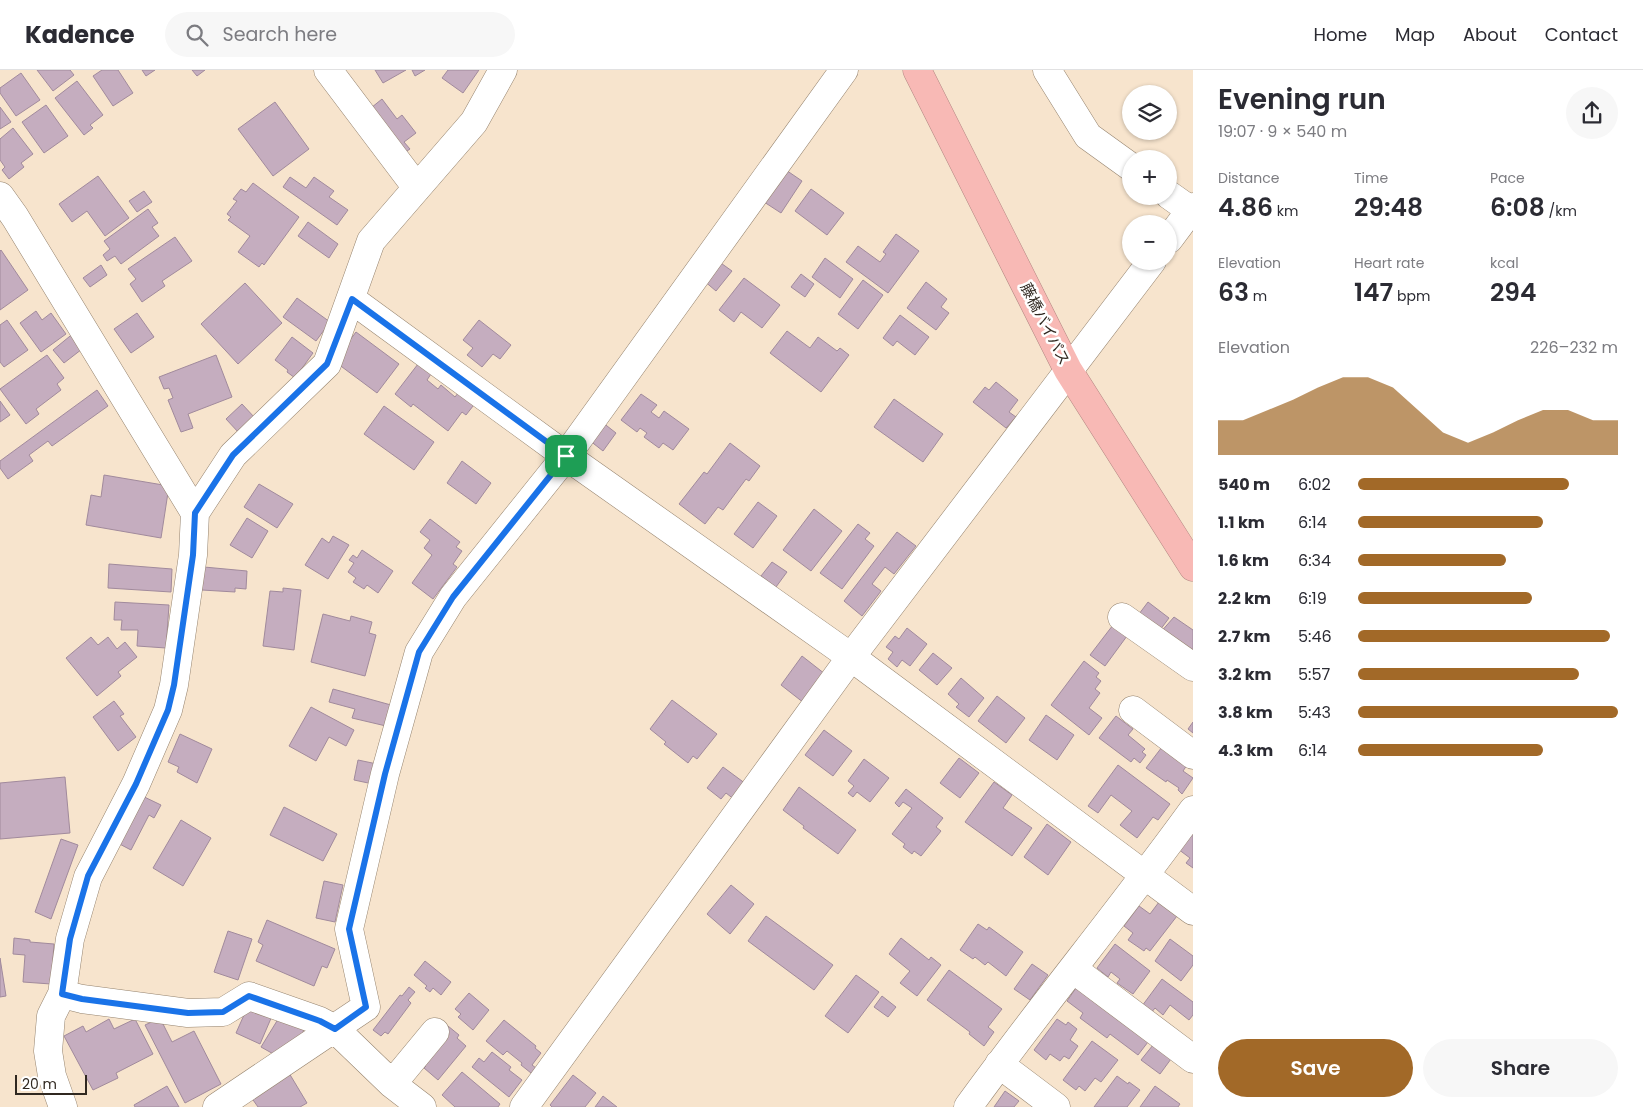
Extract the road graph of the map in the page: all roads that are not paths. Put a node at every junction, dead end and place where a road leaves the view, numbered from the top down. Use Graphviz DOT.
graph roads {
  1 [pos="328,70"];
  2 [pos="503,70"];
  3 [pos="844,70"];
  4 [pos="917,70"];
  5 [pos="1047,70"];
  6 [pos="1122,161"];
  7 [pos="417,188"];
  8 [pos="1177,200"];
  9 [pos="1192,210"];
  10 [pos="5,214"];
  11 [pos="1177,229"];
  12 [pos="1145,270"];
  13 [pos="352,299"];
  14 [pos="1068,370"];
  15 [pos="566,456"];
  16 [pos="195,513"];
  17 [pos="1193,567"];
  18 [pos="1122,617"];
  19 [pos="851,657"];
  20 [pos="1193,667"];
  21 [pos="1133,710"];
  22 [pos="1193,755"];
  23 [pos="1193,810"];
  24 [pos="1145,877"];
  25 [pos="1193,911"];
  26 [pos="1073,969"];
  27 [pos="62,994"];
  28 [pos="335,1029"];
  29 [pos="435,1032"];
  30 [pos="1193,1059"];
  31 [pos="999,1064"];
  32 [pos="392,1084"];
  33 [pos="64,1107"];
  34 [pos="217,1107"];
  35 [pos="422,1107"];
  36 [pos="524,1107"];
  37 [pos="968,1107"];
  38 [pos="1056,1107"];
  1 -- 7 [label="street"];
  2 -- 7 [label="street"];
  3 -- 15 [label="street"];
  4 -- 14 [label="highway, 藤橋バイパス"];
  5 -- 6 [label="street"];
  7 -- 13 [label="street"];
  8 -- 9 [label="street"];
  9 -- 11 [label="street"];
  10 -- 16 [label="street"];
  12 -- 14 [label="street"];
  13 -- 15 [label="street"];
  13 -- 16 [label="street"];
  14 -- 17 [label="highway, 藤橋バイパス"];
  14 -- 19 [label="street"];
  15 -- 19 [label="street"];
  15 -- 28 [label="street"];
  16 -- 27 [label="street"];
  18 -- 20 [label="street"];
  19 -- 24 [label="street"];
  19 -- 36 [label="street"];
  21 -- 22 [label="street"];
  23 -- 24 [label="street"];
  24 -- 25 [label="street"];
  24 -- 26 [label="street"];
  26 -- 30 [label="street"];
  26 -- 31 [label="street"];
  27 -- 28 [label="street"];
  27 -- 33 [label="street"];
  28 -- 32 [label="street"];
  28 -- 34 [label="street"];
  29 -- 32 [label="street"];
  31 -- 37 [label="street"];
  31 -- 38 [label="street"];
  32 -- 35 [label="street"];
}
